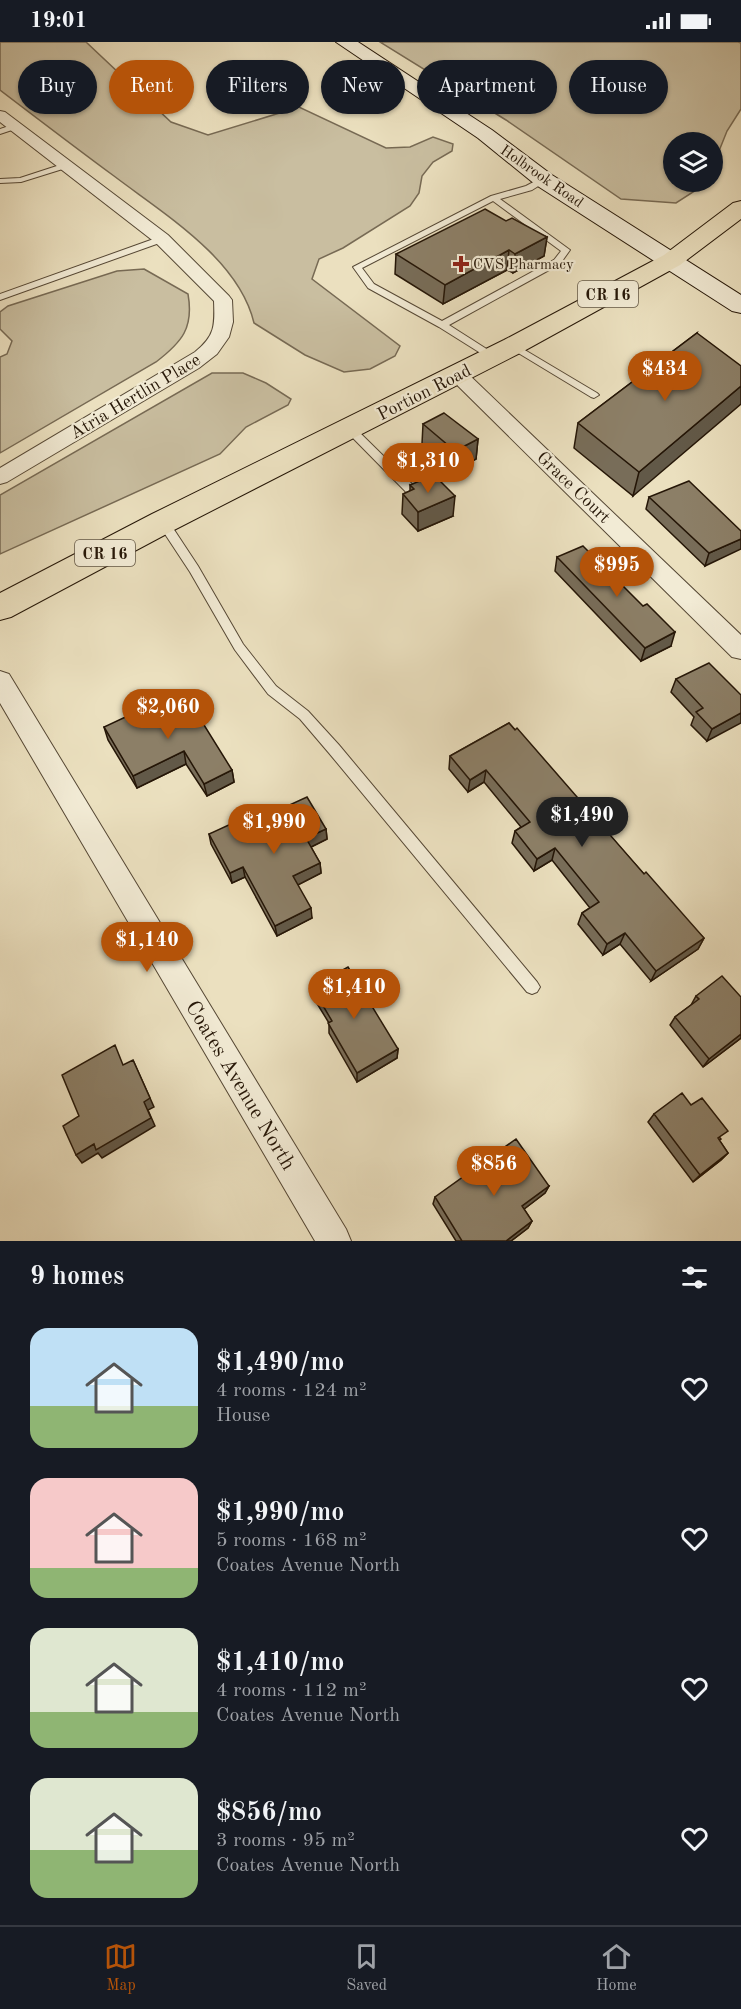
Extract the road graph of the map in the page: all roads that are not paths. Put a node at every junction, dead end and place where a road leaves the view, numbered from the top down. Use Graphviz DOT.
graph roads {
  1 [pos="345,42"];
  2 [pos="0,115"];
  3 [pos="8,129"];
  4 [pos="66,165"];
  5 [pos="544,180"];
  6 [pos="0,181"];
  7 [pos="494,198"];
  8 [pos="741,208"];
  9 [pos="162,239"];
  10 [pos="672,260"];
  11 [pos="0,297"];
  12 [pos="741,306"];
  13 [pos="442,325"];
  14 [pos="503,351"];
  15 [pos="458,375"];
  16 [pos="594,395"];
  17 [pos="350,429"];
  18 [pos="0,477"];
  19 [pos="414,492"];
  20 [pos="164,522"];
  21 [pos="0,608"];
  22 [pos="741,650"];
  23 [pos="0,681"];
  24 [pos="532,987"];
  25 [pos="334,1241"];
  1 -- 5 [label="street, Holbrook Road"];
  2 -- 3 [label="street, Atria Hertlin Place"];
  3 -- 4 [label="street, Atria Hertlin Place"];
  4 -- 6 [label="lane"];
  4 -- 9 [label="street, Atria Hertlin Place"];
  5 -- 7 [label="lane"];
  5 -- 10 [label="street, Holbrook Road"];
  7 -- 13 [label="lane"];
  7 -- 13 [label="lane"];
  8 -- 10 [label="main road, Portion Road / CR 16"];
  9 -- 11 [label="lane"];
  9 -- 18 [label="street, Atria Hertlin Place"];
  10 -- 12 [label="street, Holbrook Road"];
  10 -- 14 [label="main road, Portion Road / CR 16"];
  13 -- 14 [label="lane"];
  14 -- 15 [label="main road, Portion Road / CR 16"];
  14 -- 16 [label="lane"];
  15 -- 17 [label="main road, Portion Road / CR 16"];
  15 -- 22 [label="street, Grace Court"];
  17 -- 19 [label="lane"];
  17 -- 20 [label="main road, Portion Road / CR 16"];
  20 -- 21 [label="main road, Portion Road / CR 16"];
  20 -- 24 [label="lane"];
  23 -- 25 [label="street, Coates Avenue North"];
}
